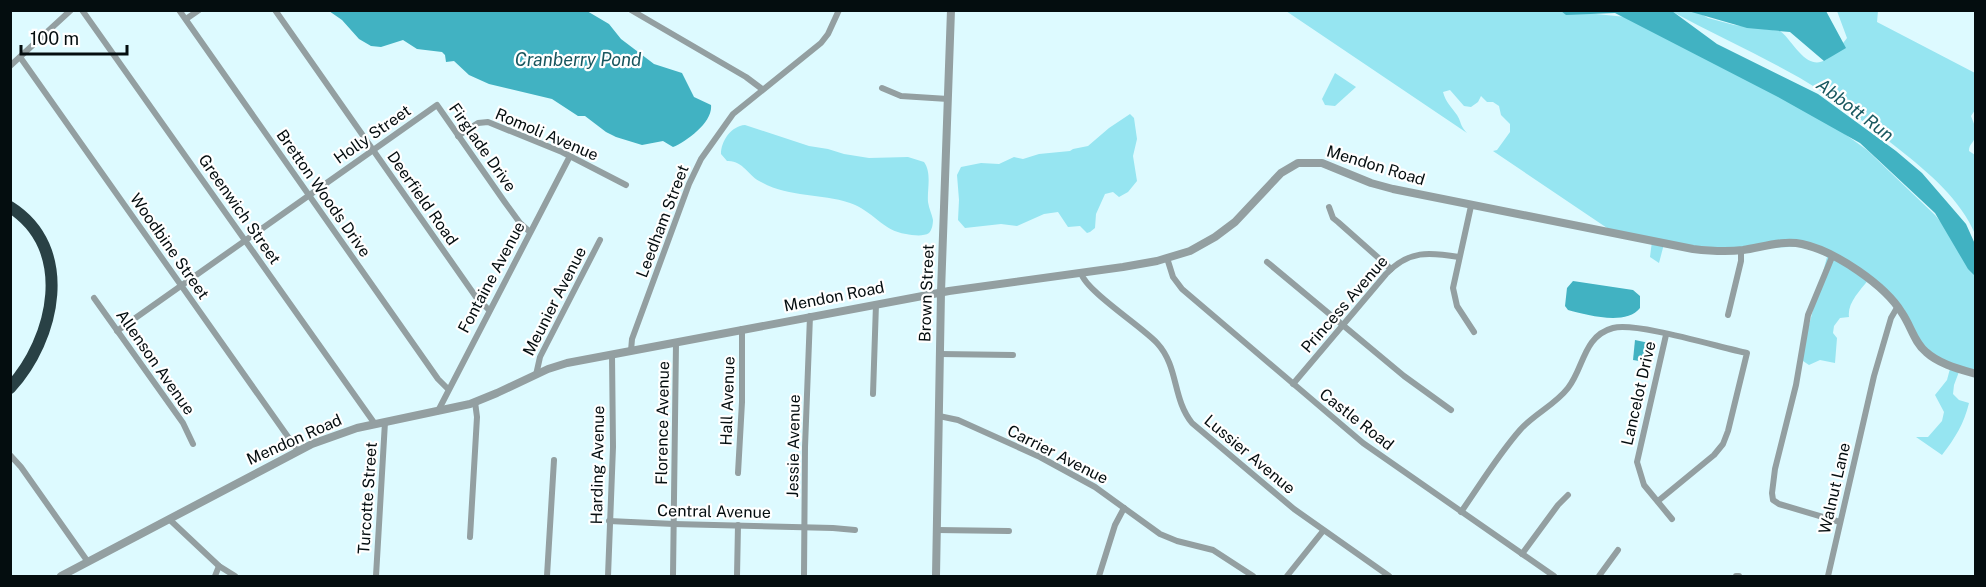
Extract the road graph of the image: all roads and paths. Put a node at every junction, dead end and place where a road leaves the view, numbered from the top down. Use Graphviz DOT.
graph roads {
  1 [pos="70,10"];
  2 [pos="82,10"];
  3 [pos="179,10"];
  4 [pos="199,10"];
  5 [pos="275,10"];
  6 [pos="631,10"];
  7 [pos="839,10"];
  8 [pos="951,10"];
  9 [pos="186,20"];
  10 [pos="20,57"];
  11 [pos="10,66"];
  12 [pos="882,88"];
  13 [pos="762,89"];
  14 [pos="948,99"];
  15 [pos="437,105"];
  16 [pos="458,136"];
  17 [pos="373,150"];
  18 [pos="570,156"];
  19 [pos="626,185"];
  20 [pos="309,195"];
  21 [pos="1471,206"];
  22 [pos="10,207"];
  23 [pos="1329,207"];
  24 [pos="530,232"];
  25 [pos="245,240"];
  26 [pos="600,240"];
  27 [pos="1741,250"];
  28 [pos="1459,257"];
  29 [pos="1832,257"];
  30 [pos="1167,258"];
  31 [pos="1267,262"];
  32 [pos="1391,268"];
  33 [pos="1082,273"];
  34 [pos="181,286"];
  35 [pos="941,292"];
  36 [pos="94,298"];
  37 [pos="876,304"];
  38 [pos="1898,306"];
  39 [pos="489,310"];
  40 [pos="1728,315"];
  41 [pos="810,316"];
  42 [pos="1342,325"];
  43 [pos="742,329"];
  44 [pos="117,331"];
  45 [pos="1473,332"];
  46 [pos="1666,334"];
  47 [pos="676,343"];
  48 [pos="631,351"];
  49 [pos="940,354"];
  50 [pos="612,355"];
  51 [pos="1013,355"];
  52 [pos="1976,374"];
  53 [pos="536,375"];
  54 [pos="1293,384"];
  55 [pos="10,388"];
  56 [pos="448,389"];
  57 [pos="873,394"];
  58 [pos="475,402"];
  59 [pos="1451,410"];
  60 [pos="438,411"];
  61 [pos="939,416"];
  62 [pos="385,422"];
  63 [pos="375,424"];
  64 [pos="193,444"];
  65 [pos="298,451"];
  66 [pos="10,455"];
  67 [pos="554,460"];
  68 [pos="738,473"];
  69 [pos="1568,495"];
  70 [pos="1658,501"];
  71 [pos="1124,508"];
  72 [pos="1461,512"];
  73 [pos="169,519"];
  74 [pos="1672,519"];
  75 [pos="609,521"];
  76 [pos="1840,522"];
  77 [pos="674,524"];
  78 [pos="738,525"];
  79 [pos="805,527"];
  80 [pos="855,530"];
  81 [pos="937,530"];
  82 [pos="1009,531"];
  83 [pos="1323,531"];
  84 [pos="470,537"];
  85 [pos="1618,549"];
  86 [pos="1522,555"];
  87 [pos="88,562"];
  88 [pos="219,566"];
  89 [pos="61,576"];
  90 [pos="215,576"];
  91 [pos="235,576"];
  92 [pos="375,576"];
  93 [pos="547,576"];
  94 [pos="608,576"];
  95 [pos="673,576"];
  96 [pos="738,576"];
  97 [pos="804,576"];
  98 [pos="936,576"];
  99 [pos="1099,576"];
  100 [pos="1253,576"];
  101 [pos="1287,576"];
  102 [pos="1389,576"];
  103 [pos="1554,576"];
  104 [pos="1599,576"];
  105 [pos="1828,576"];
  1 -- 10 [label="street"];
  2 -- 25 [label="street, Greenwich Street"];
  3 -- 9 [label="street, Bretton Woods Drive"];
  4 -- 9 [label="street"];
  5 -- 17 [label="street, Deerfield Road"];
  6 -- 13 [label="street"];
  7 -- 13 [label="street, Leedham Street"];
  8 -- 14 [label="street, Brown Street"];
  9 -- 20 [label="street, Bretton Woods Drive"];
  10 -- 11 [label="street"];
  10 -- 34 [label="street, Woodbine Street"];
  12 -- 14 [label="street"];
  13 -- 48 [label="street, Leedham Street"];
  14 -- 35 [label="street, Brown Street"];
  15 -- 16 [label="street, Firglade Drive"];
  15 -- 17 [label="street, Holly Street"];
  16 -- 18 [label="street, Romoli Avenue"];
  16 -- 24 [label="street, Firglade Drive"];
  17 -- 20 [label="street, Holly Street"];
  17 -- 39 [label="street, Deerfield Road"];
  18 -- 19 [label="street, Romoli Avenue"];
  18 -- 24 [label="street, Fontaine Avenue"];
  20 -- 25 [label="street, Holly Street"];
  20 -- 56 [label="street, Bretton Woods Drive"];
  21 -- 27 [label="street, Mendon Road"];
  21 -- 28 [label="street"];
  21 -- 30 [label="street, Mendon Road"];
  22 -- 55 [label="highway"];
  23 -- 32 [label="street"];
  24 -- 39 [label="street, Fontaine Avenue"];
  25 -- 34 [label="street, Holly Street"];
  25 -- 63 [label="street, Greenwich Street"];
  26 -- 53 [label="street, Meunier Avenue"];
  27 -- 29 [label="street, Mendon Road"];
  27 -- 40 [label="street"];
  28 -- 32 [label="street, Princess Avenue"];
  28 -- 45 [label="street"];
  29 -- 38 [label="street, Mendon Road"];
  29 -- 76 [label="street"];
  30 -- 33 [label="street, Mendon Road"];
  30 -- 54 [label="street, Castle Road"];
  31 -- 42 [label="street"];
  32 -- 42 [label="street, Princess Avenue"];
  33 -- 35 [label="street, Mendon Road"];
  33 -- 83 [label="street, Lussier Avenue"];
  34 -- 44 [label="street, Holly Street"];
  34 -- 65 [label="street, Woodbine Street"];
  35 -- 37 [label="street, Mendon Road"];
  35 -- 49 [label="street, Brown Street"];
  36 -- 44 [label="street, Allenson Avenue"];
  37 -- 41 [label="street, Mendon Road"];
  37 -- 57 [label="street"];
  38 -- 52 [label="street, Mendon Road"];
  38 -- 76 [label="street, Walnut Lane"];
  39 -- 56 [label="street, Fontaine Avenue"];
  41 -- 43 [label="street, Mendon Road"];
  41 -- 79 [label="street, Jessie Avenue"];
  42 -- 54 [label="street, Princess Avenue"];
  42 -- 59 [label="street"];
  43 -- 47 [label="street, Mendon Road"];
  43 -- 68 [label="street, Hall Avenue"];
  44 -- 64 [label="street, Allenson Avenue"];
  46 -- 70 [label="street, Lancelot Drive"];
  46 -- 70 [label="street"];
  46 -- 72 [label="street"];
  47 -- 48 [label="street, Mendon Road"];
  47 -- 77 [label="street, Florence Avenue"];
  48 -- 50 [label="street, Mendon Road"];
  49 -- 51 [label="street"];
  49 -- 61 [label="street, Brown Street"];
  50 -- 53 [label="street, Mendon Road"];
  50 -- 75 [label="street, Harding Avenue"];
  53 -- 58 [label="street, Mendon Road"];
  54 -- 72 [label="street, Castle Road"];
  56 -- 60 [label="street, Fontaine Avenue"];
  58 -- 60 [label="street, Mendon Road"];
  58 -- 84 [label="street"];
  60 -- 62 [label="street, Mendon Road"];
  61 -- 71 [label="street, Carrier Avenue"];
  61 -- 81 [label="street, Brown Street"];
  62 -- 63 [label="street, Mendon Road"];
  62 -- 92 [label="street, Turcotte Street"];
  63 -- 65 [label="street, Mendon Road"];
  65 -- 73 [label="street, Mendon Road"];
  66 -- 87 [label="street"];
  67 -- 93 [label="street"];
  69 -- 86 [label="street"];
  70 -- 74 [label="street, Lancelot Drive"];
  71 -- 99 [label="street"];
  71 -- 100 [label="street, Carrier Avenue"];
  72 -- 86 [label="street, Castle Road"];
  73 -- 87 [label="street, Mendon Road"];
  73 -- 88 [label="street"];
  75 -- 77 [label="street, Central Avenue"];
  75 -- 94 [label="street, Harding Avenue"];
  76 -- 105 [label="street, Walnut Lane"];
  77 -- 78 [label="street, Central Avenue"];
  77 -- 95 [label="street, Florence Avenue"];
  78 -- 79 [label="street, Central Avenue"];
  78 -- 96 [label="street"];
  79 -- 80 [label="street, Central Avenue"];
  79 -- 97 [label="street, Jessie Avenue"];
  81 -- 82 [label="street"];
  81 -- 98 [label="street, Brown Street"];
  83 -- 101 [label="street"];
  83 -- 102 [label="street, Lussier Avenue"];
  85 -- 104 [label="street"];
  86 -- 103 [label="street, Castle Road"];
  87 -- 89 [label="street, Mendon Road"];
  88 -- 90 [label="street"];
  88 -- 91 [label="street"];
}
